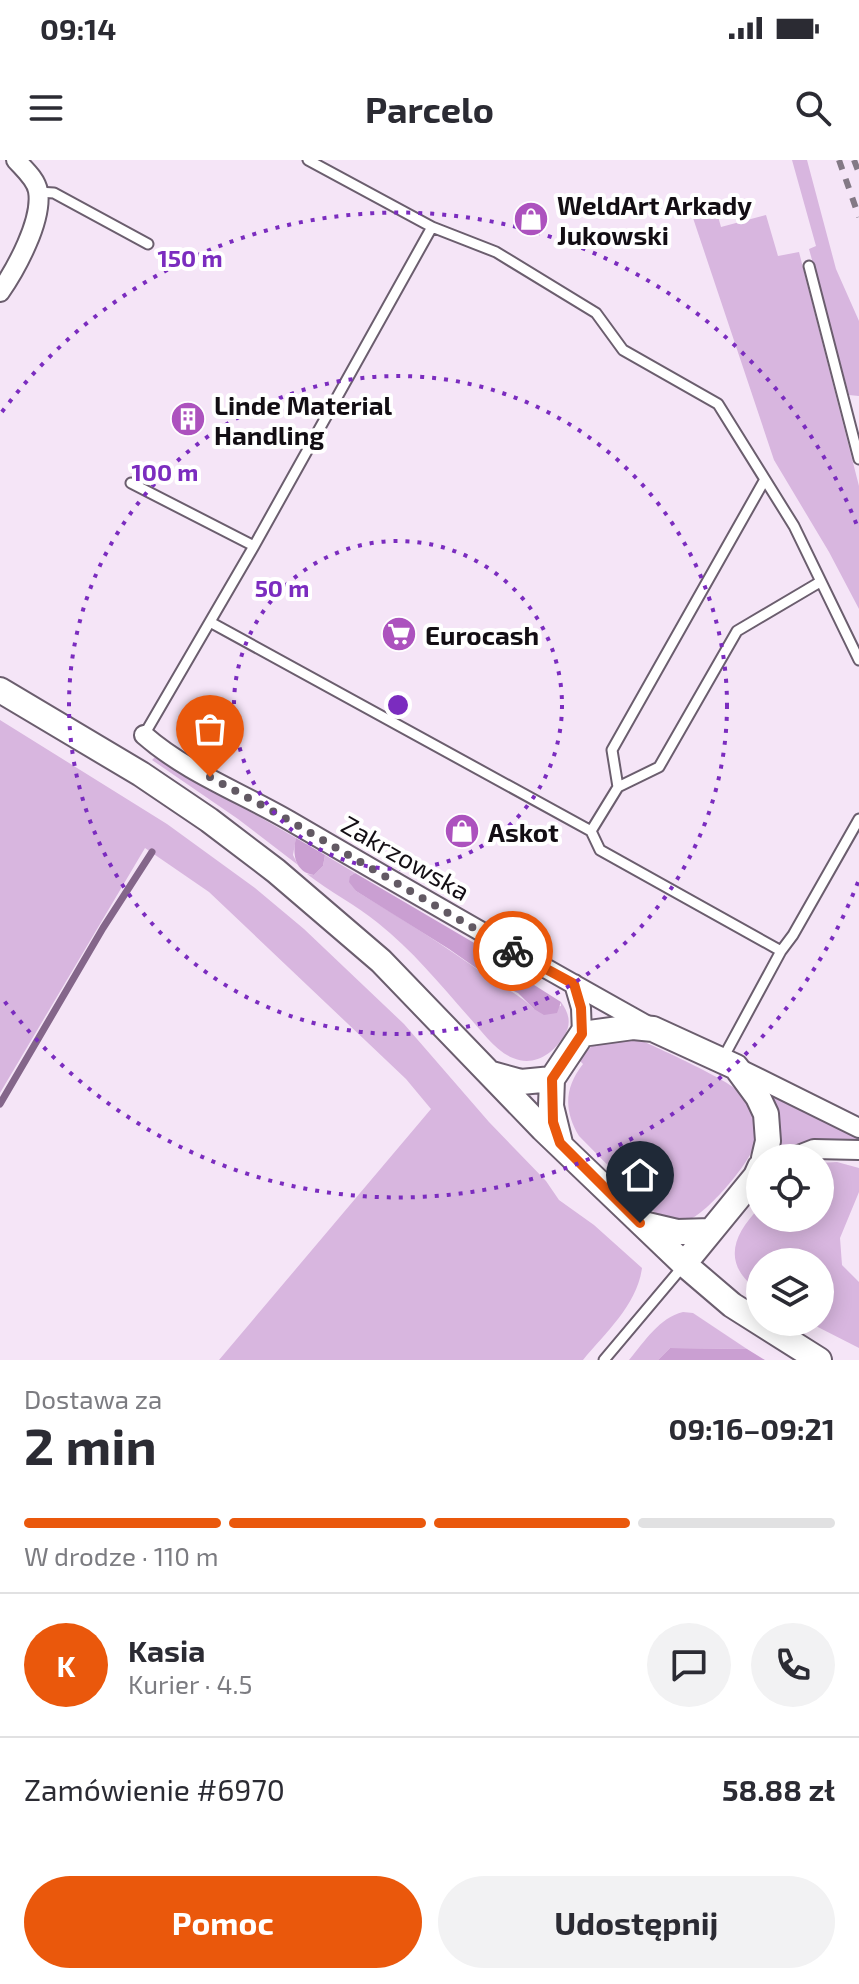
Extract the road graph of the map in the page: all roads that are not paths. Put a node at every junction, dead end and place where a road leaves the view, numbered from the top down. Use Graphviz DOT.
graph roads {
  1 [pos="16,160"];
  2 [pos="308,160"];
  3 [pos="38,192"];
  4 [pos="432,227"];
  5 [pos="148,244"];
  6 [pos="809,266"];
  7 [pos="0,292"];
  8 [pos="859,459"];
  9 [pos="764,481"];
  10 [pos="131,483"];
  11 [pos="254,546"];
  12 [pos="820,582"];
  13 [pos="210,622"];
  14 [pos="859,660"];
  15 [pos="0,690"];
  16 [pos="144,735"];
  17 [pos="618,787"];
  18 [pos="859,819"];
  19 [pos="591,831"];
  20 [pos="781,951"];
  21 [pos="574,984"];
  22 [pos="653,1029"];
  23 [pos="582,1034"];
  24 [pos="729,1063"];
  25 [pos="492,1074"];
  26 [pos="552,1079"];
  27 [pos="859,1128"];
  28 [pos="560,1143"];
  29 [pos="767,1144"];
  30 [pos="834,1149"];
  31 [pos="859,1150"];
  32 [pos="746,1187"];
  33 [pos="640,1223"];
  34 [pos="711,1231"];
  35 [pos="684,1264"];
  36 [pos="604,1360"];
  37 [pos="819,1360"];
  1 -- 3 [label="street"];
  2 -- 4 [label="lane"];
  3 -- 5 [label="lane"];
  3 -- 7 [label="street"];
  4 -- 9 [label="lane"];
  4 -- 11 [label="lane"];
  6 -- 8 [label="lane"];
  9 -- 12 [label="lane"];
  9 -- 17 [label="lane"];
  10 -- 11 [label="lane"];
  11 -- 13 [label="lane"];
  12 -- 14 [label="lane"];
  12 -- 17 [label="lane"];
  13 -- 16 [label="lane"];
  13 -- 19 [label="lane"];
  15 -- 25 [label="street"];
  16 -- 21 [label="street, Zakrzowska"];
  17 -- 19 [label="lane"];
  18 -- 20 [label="lane"];
  19 -- 20 [label="lane"];
  20 -- 24 [label="lane"];
  21 -- 22 [label="street, Zakrzowska"];
  21 -- 23 [label="street"];
  22 -- 23 [label="street"];
  22 -- 24 [label="street, Zakrzowska"];
  23 -- 26 [label="street"];
  24 -- 27 [label="street, Zakrzowska"];
  24 -- 29 [label="street"];
  25 -- 26 [label="street"];
  25 -- 28 [label="street"];
  26 -- 28 [label="street"];
  28 -- 33 [label="street"];
  30 -- 31 [label="street"];
  32 -- 34 [label="street"];
  33 -- 34 [label="street"];
  33 -- 35 [label="street"];
  34 -- 35 [label="street"];
  35 -- 36 [label="lane"];
  35 -- 37 [label="street"];
}
